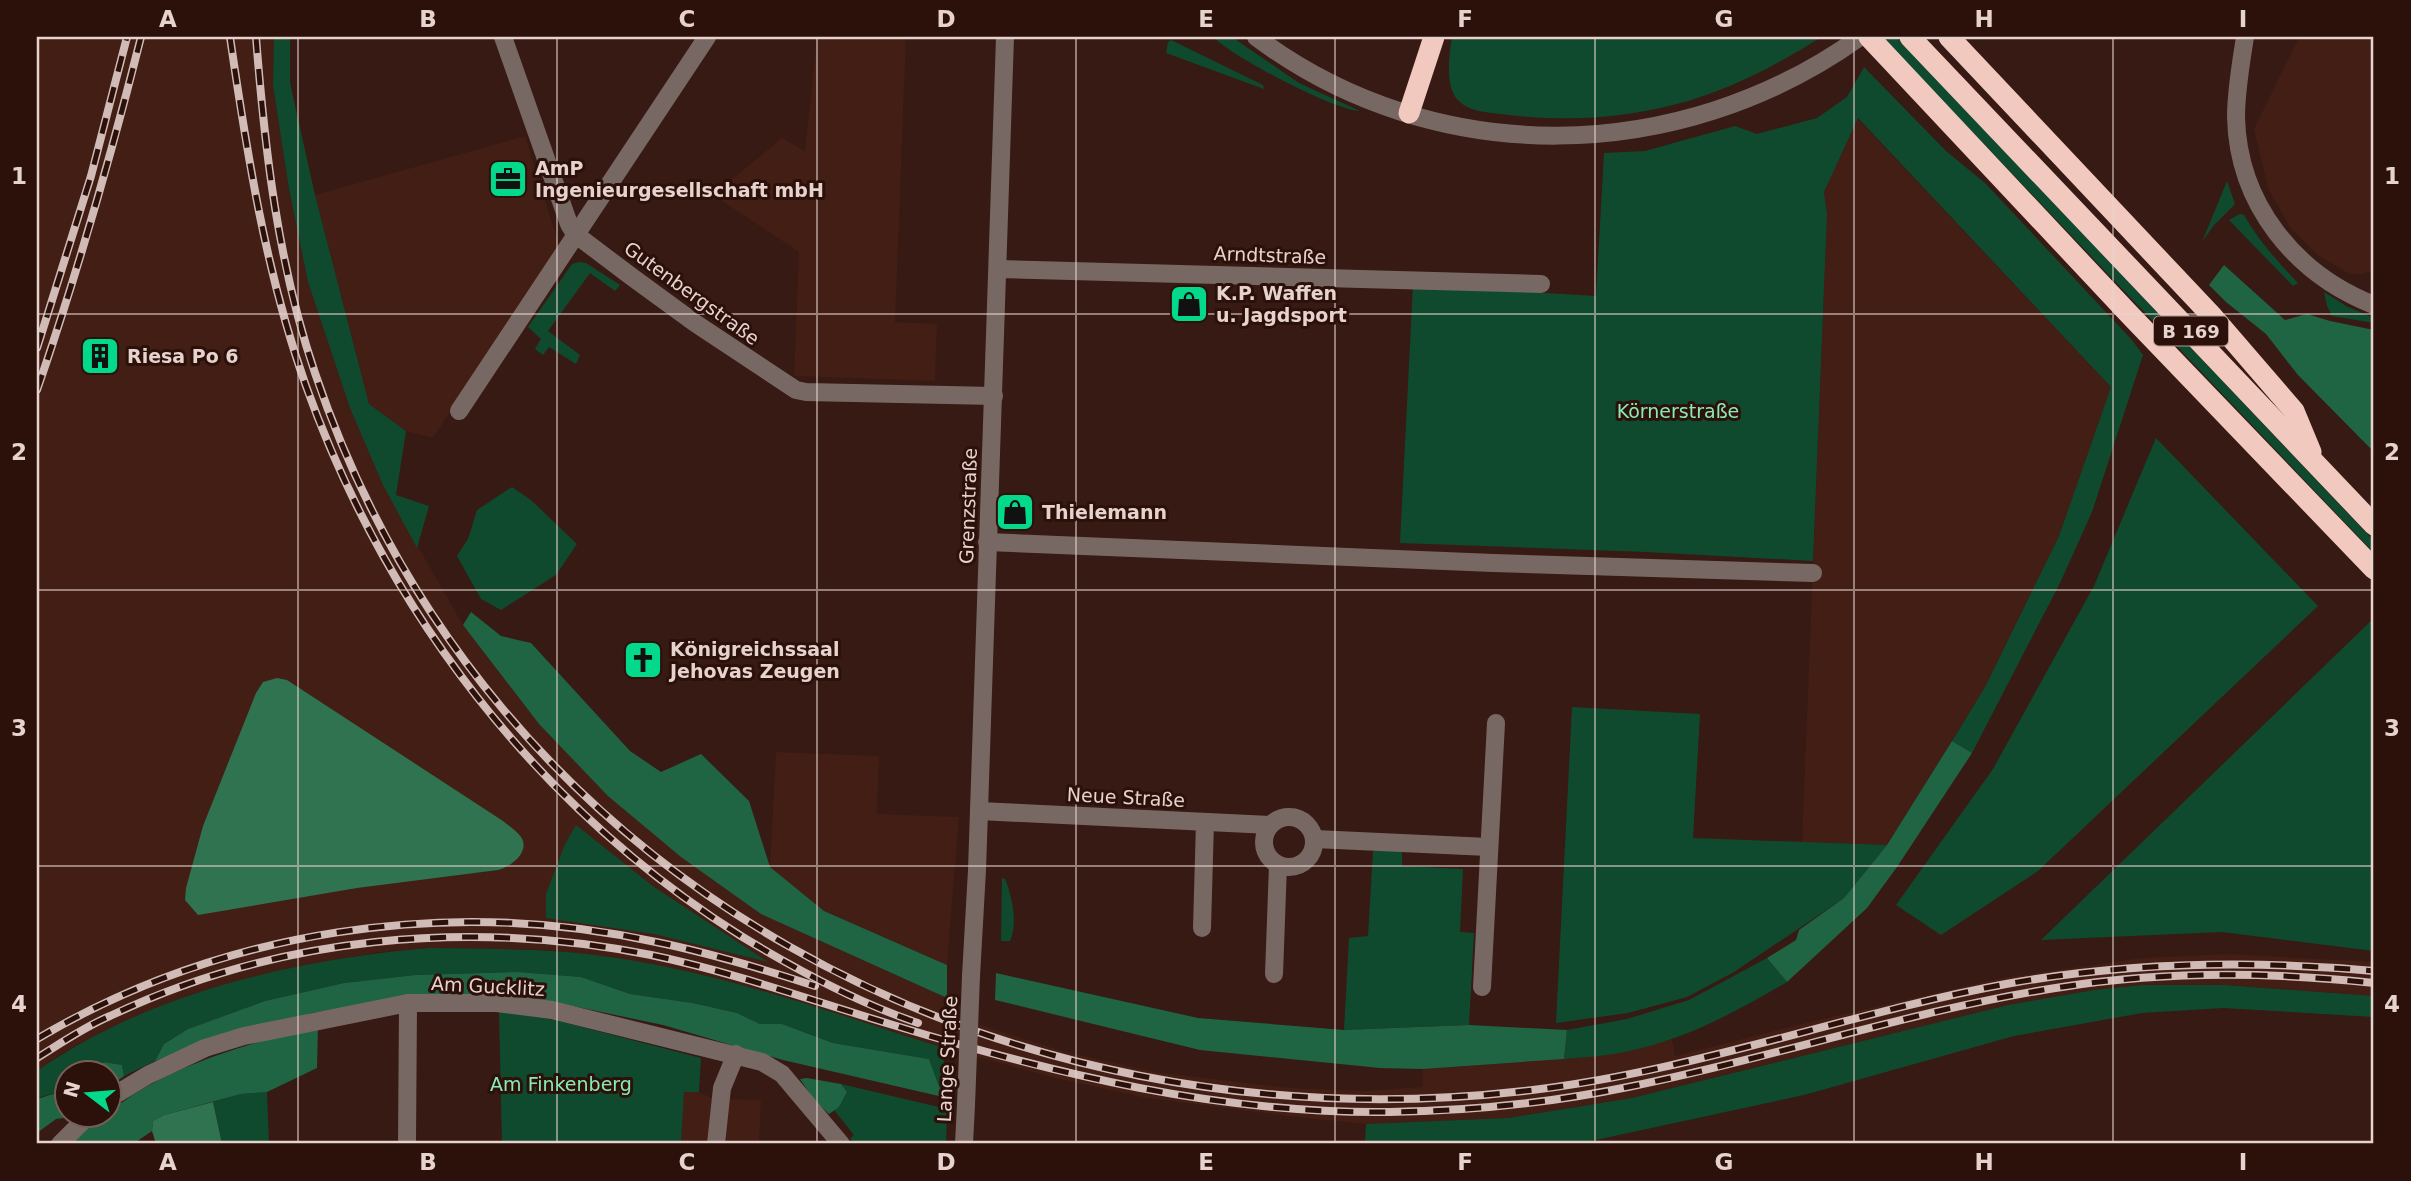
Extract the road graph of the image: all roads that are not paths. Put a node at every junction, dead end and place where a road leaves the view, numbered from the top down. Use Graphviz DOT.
graph roads {
  1 [pos="503,37"];
  2 [pos="707,37"];
  3 [pos="1005,37"];
  4 [pos="1255,37"];
  5 [pos="1433,37"];
  6 [pos="1869,37"];
  7 [pos="1910,37"];
  8 [pos="1949,37"];
  9 [pos="2245,37"];
  10 [pos="1853,42"];
  11 [pos="1409,113"];
  12 [pos="575,234"];
  13 [pos="998,270"];
  14 [pos="1541,284"];
  15 [pos="2374,304"];
  16 [pos="994,397"];
  17 [pos="459,411"];
  18 [pos="2316,464"];
  19 [pos="2374,525"];
  20 [pos="988,542"];
  21 [pos="2374,569"];
  22 [pos="1813,573"];
  23 [pos="1496,723"];
  24 [pos="979,811"];
  25 [pos="1205,822"];
  26 [pos="1270,825"];
  27 [pos="1315,839"];
  28 [pos="1488,847"];
  29 [pos="1278,865"];
  30 [pos="1202,928"];
  31 [pos="1275,974"];
  32 [pos="971,976"];
  33 [pos="1482,987"];
  34 [pos="408,1003"];
  35 [pos="736,1054"];
  36 [pos="122,1091"];
  37 [pos="77,1128"];
  38 [pos="60,1144"];
  39 [pos="407,1144"];
  40 [pos="716,1144"];
  41 [pos="841,1144"];
  42 [pos="964,1144"];
  1 -- 12 [label="street"];
  2 -- 12 [label="street"];
  3 -- 13 [label="street, Grenzstraße"];
  4 -- 11 [label="street"];
  5 -- 11 [label="highway"];
  6 -- 21 [label="highway, B 169"];
  7 -- 18 [label="highway, B 169"];
  8 -- 18 [label="highway"];
  9 -- 15 [label="street"];
  10 -- 11 [label="street"];
  12 -- 16 [label="street, Gutenbergstraße"];
  12 -- 17 [label="street"];
  13 -- 14 [label="street, Arndtstraße"];
  13 -- 16 [label="street, Grenzstraße"];
  16 -- 20 [label="street, Grenzstraße"];
  18 -- 19 [label="highway, B 169"];
  20 -- 22 [label="street"];
  20 -- 24 [label="street, Grenzstraße"];
  23 -- 28 [label="street"];
  24 -- 25 [label="street, Neue Straße"];
  24 -- 32 [label="street, Grenzstraße"];
  25 -- 26 [label="street, Neue Straße"];
  25 -- 30 [label="street"];
  26 -- 27 [label="street"];
  26 -- 29 [label="street"];
  27 -- 28 [label="street"];
  27 -- 29 [label="street"];
  28 -- 33 [label="street"];
  29 -- 31 [label="street"];
  32 -- 42 [label="street, Lange Straße, bridge"];
  34 -- 35 [label="street, Am Gucklitz"];
  34 -- 36 [label="street, Am Gucklitz"];
  34 -- 39 [label="street"];
  35 -- 40 [label="street"];
  35 -- 41 [label="street, Am Gucklitz"];
  37 -- 38 [label="street"];
}
